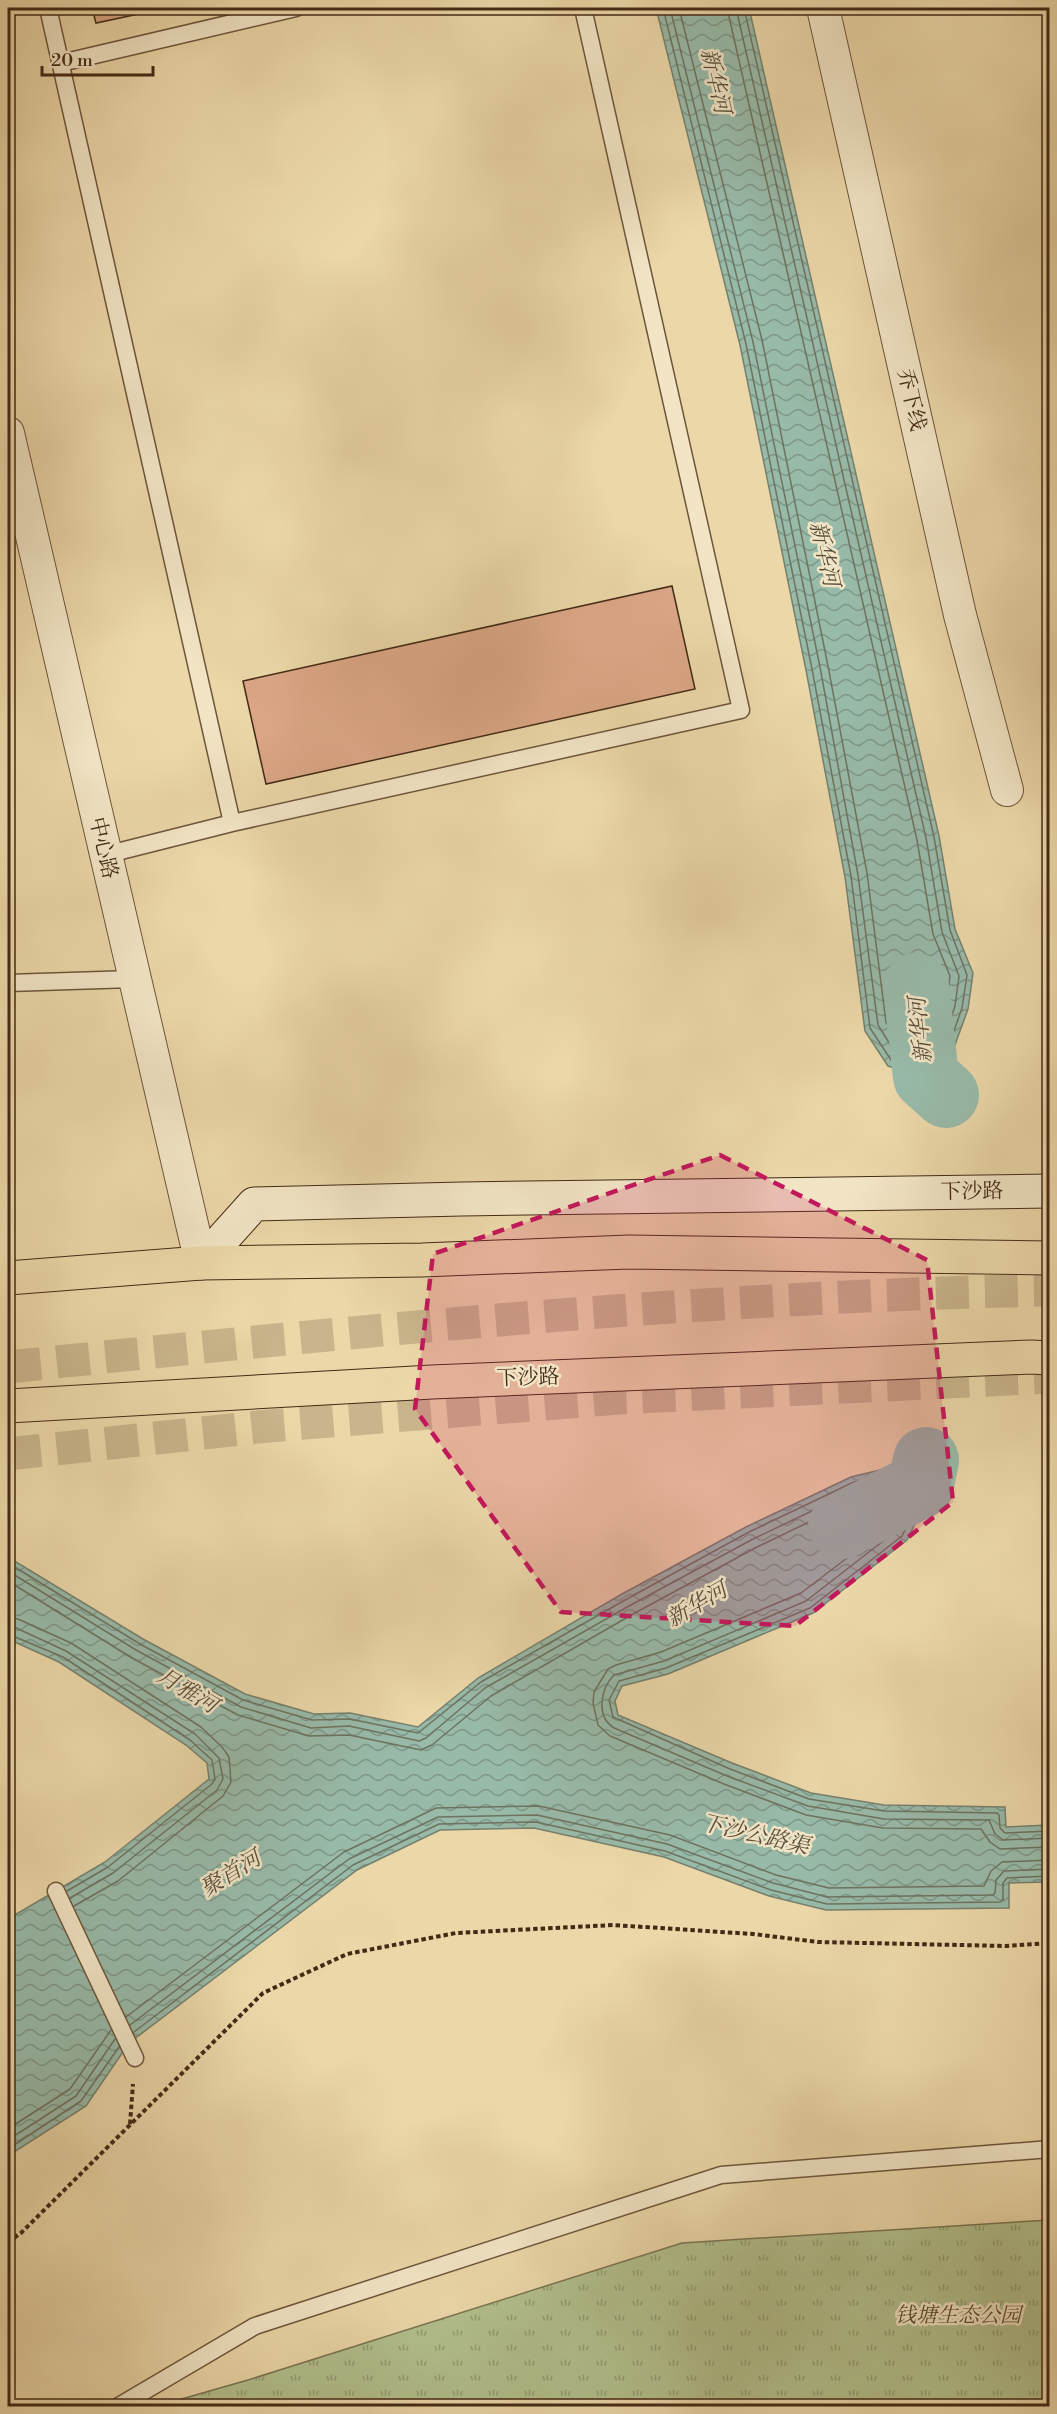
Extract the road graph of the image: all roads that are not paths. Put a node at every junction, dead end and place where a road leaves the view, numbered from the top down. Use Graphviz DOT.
graph roads {
  1 [pos="48,8"];
  2 [pos="296,8"];
  3 [pos="583,8"];
  4 [pos="823,8"];
  5 [pos="60,63"];
  6 [pos="8,433"];
  7 [pos="1007,790"];
  8 [pos="232,823"];
  9 [pos="105,855"];
  10 [pos="133,980"];
  11 [pos="8,983"];
  12 [pos="1050,1191"];
  13 [pos="1050,1258"];
  14 [pos="201,1263"];
  15 [pos="8,1278"];
  16 [pos="1050,1358"];
  17 [pos="8,1406"];
  18 [pos="56,1891"];
  19 [pos="135,2058"];
  20 [pos="1050,2149"];
  21 [pos="119,2406"];
  1 -- 5 [label="lane"];
  2 -- 5 [label="lane"];
  3 -- 8 [label="lane"];
  4 -- 7 [label="street, 乔下线"];
  5 -- 8 [label="lane"];
  6 -- 9 [label="street, 中心路"];
  8 -- 9 [label="lane"];
  9 -- 10 [label="street, 中心路"];
  10 -- 11 [label="lane"];
  10 -- 14 [label="street, 中心路"];
  12 -- 14 [label="main road, 下沙路"];
  13 -- 14 [label="main road"];
  14 -- 15 [label="main road"];
  16 -- 17 [label="main road, 下沙路"];
  18 -- 19 [label="lane"];
  20 -- 21 [label="lane"];
}
